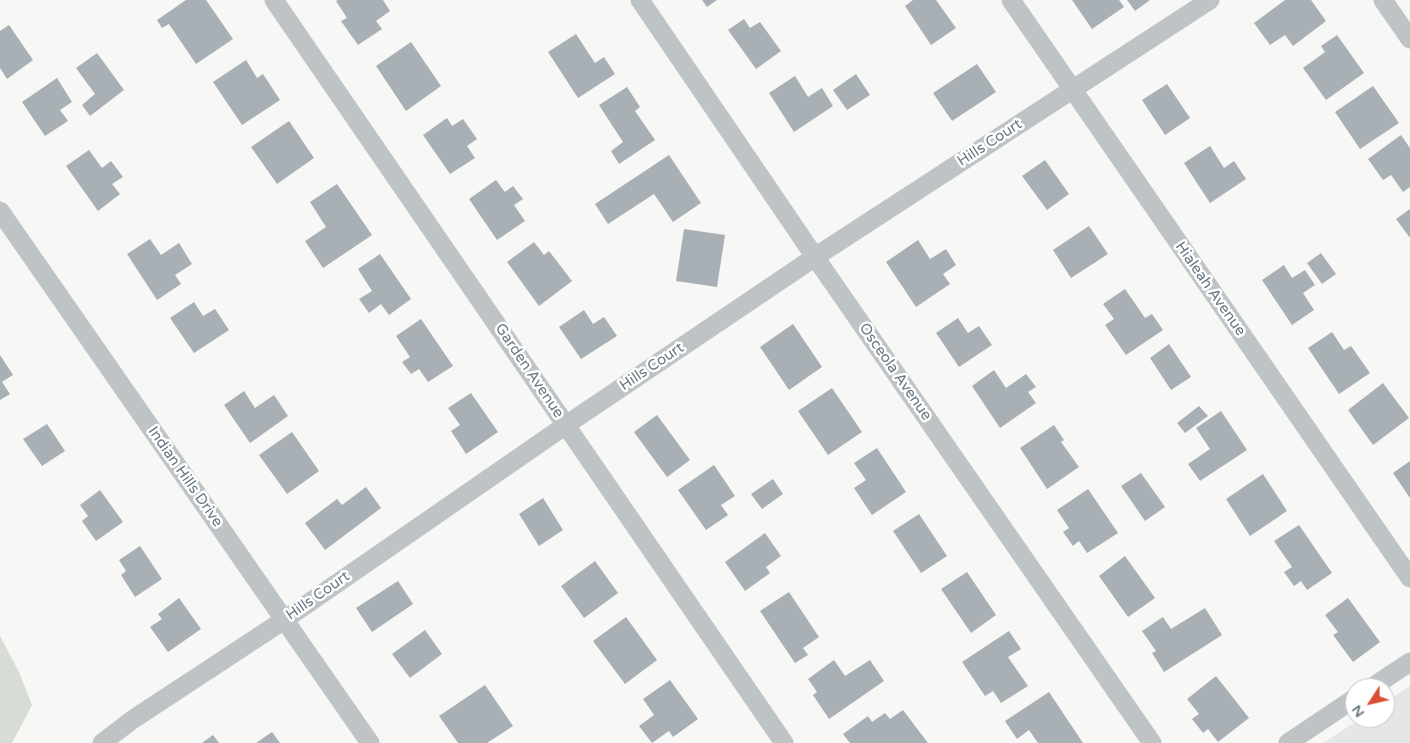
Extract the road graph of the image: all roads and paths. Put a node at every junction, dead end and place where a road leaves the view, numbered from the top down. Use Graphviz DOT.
graph roads {
  1 [pos="274,0"];
  2 [pos="640,0"];
  3 [pos="1011,0"];
  4 [pos="1210,0"];
  5 [pos="1383,0"];
  6 [pos="1410,39"];
  7 [pos="1072,89"];
  8 [pos="0,211"];
  9 [pos="815,257"];
  10 [pos="566,425"];
  11 [pos="1410,578"];
  12 [pos="284,620"];
  13 [pos="1410,662"];
  14 [pos="1386,678"];
  15 [pos="1345,705"];
  16 [pos="102,743"];
  17 [pos="370,743"];
  18 [pos="784,743"];
  19 [pos="1152,743"];
  20 [pos="1288,743"];
  1 -- 10 [label="street, Garden Avenue"];
  2 -- 9 [label="street, Osceola Avenue"];
  3 -- 7 [label="street, Hialeah Avenue"];
  4 -- 7 [label="street, Hills Court"];
  5 -- 6 [label="street"];
  7 -- 9 [label="street, Hills Court"];
  7 -- 11 [label="street, Hialeah Avenue"];
  8 -- 12 [label="street, Indian Hills Drive"];
  9 -- 10 [label="street, Hills Court"];
  9 -- 19 [label="street, Osceola Avenue"];
  10 -- 12 [label="street, Hills Court"];
  10 -- 18 [label="street, Garden Avenue"];
  12 -- 16 [label="street, Hills Court"];
  12 -- 17 [label="street, Indian Hills Drive"];
  13 -- 14 [label="street"];
  15 -- 20 [label="street"];
}
